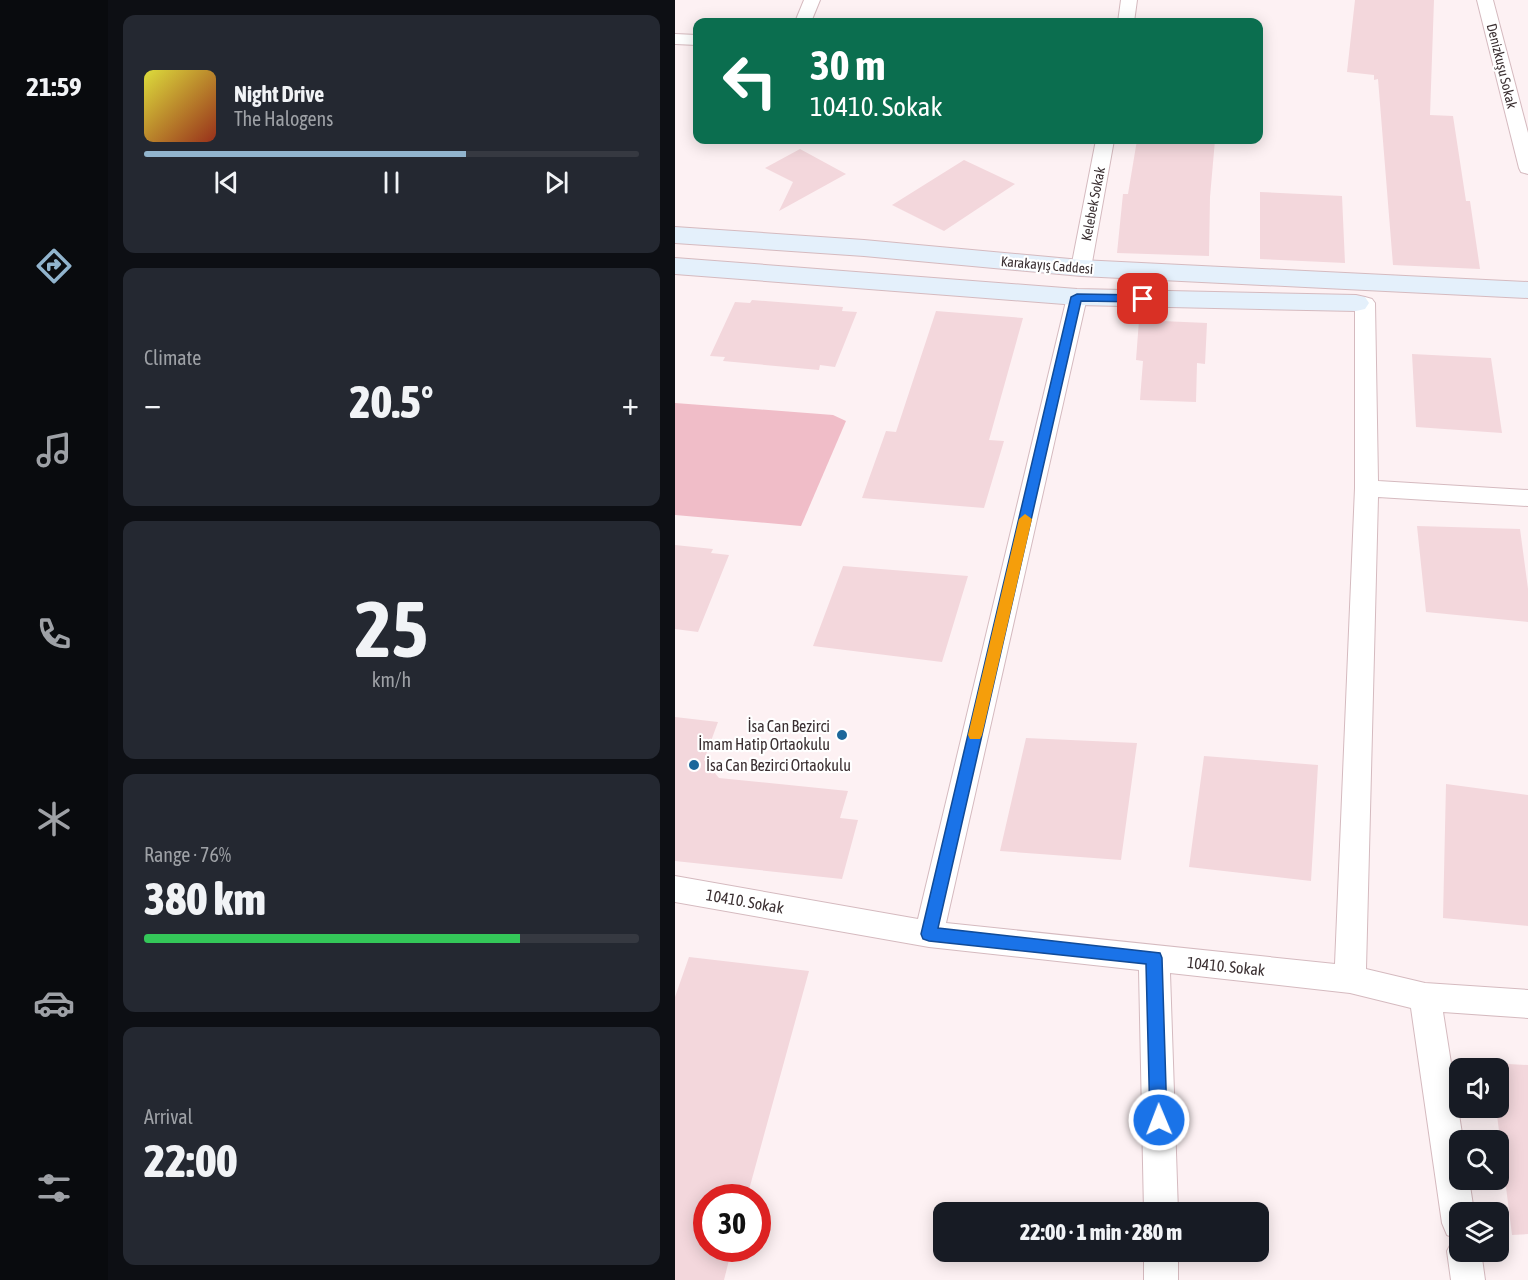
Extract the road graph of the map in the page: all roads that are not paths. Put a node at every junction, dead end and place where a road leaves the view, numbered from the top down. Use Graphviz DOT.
graph roads {
  1 [pos="812,0"];
  2 [pos="1129,0"];
  3 [pos="1485,0"];
  4 [pos="805,18"];
  5 [pos="1127,18"];
  6 [pos="675,39"];
  7 [pos="693,40"];
  8 [pos="1510,97"];
  9 [pos="1528,99"];
  10 [pos="1104,144"];
  11 [pos="1528,168"];
  12 [pos="675,235"];
  13 [pos="675,266"];
  14 [pos="1081,268"];
  15 [pos="1528,290"];
  16 [pos="1077,297"];
  17 [pos="1365,303"];
  18 [pos="1528,309"];
  19 [pos="1367,488"];
  20 [pos="1528,498"];
  21 [pos="675,889"];
  22 [pos="929,934"];
  23 [pos="1154,958"];
  24 [pos="1350,980"];
  25 [pos="1425,997"];
  26 [pos="1528,1005"];
  27 [pos="1161,1202"];
  28 [pos="1456,1202"];
  29 [pos="1161,1262"];
  30 [pos="1466,1262"];
  31 [pos="1161,1280"];
  32 [pos="1468,1280"];
  1 -- 4 [label="street"];
  2 -- 5 [label="street"];
  3 -- 8 [label="street, Denizkuşu Sokak"];
  6 -- 7 [label="street"];
  8 -- 9 [label="street"];
  8 -- 11 [label="street, Denizkuşu Sokak"];
  10 -- 14 [label="street, Kelebek Sokak"];
  12 -- 14 [label="main road, Karakayış Caddesi"];
  13 -- 16 [label="main road, Karakayış Caddesi"];
  14 -- 15 [label="main road, Karakayış Caddesi"];
  16 -- 17 [label="main road, Karakayış Caddesi"];
  16 -- 22 [label="street"];
  17 -- 18 [label="main road, Karakayış Caddesi"];
  17 -- 19 [label="street"];
  19 -- 20 [label="street"];
  19 -- 24 [label="street"];
  21 -- 22 [label="street, 10410. Sokak"];
  22 -- 23 [label="street, 10410. Sokak"];
  23 -- 24 [label="street, 10410. Sokak"];
  23 -- 27 [label="street"];
  24 -- 25 [label="street, 10410. Sokak"];
  25 -- 26 [label="street, 10410. Sokak"];
  25 -- 28 [label="street"];
  29 -- 31 [label="street"];
  30 -- 32 [label="street"];
}
